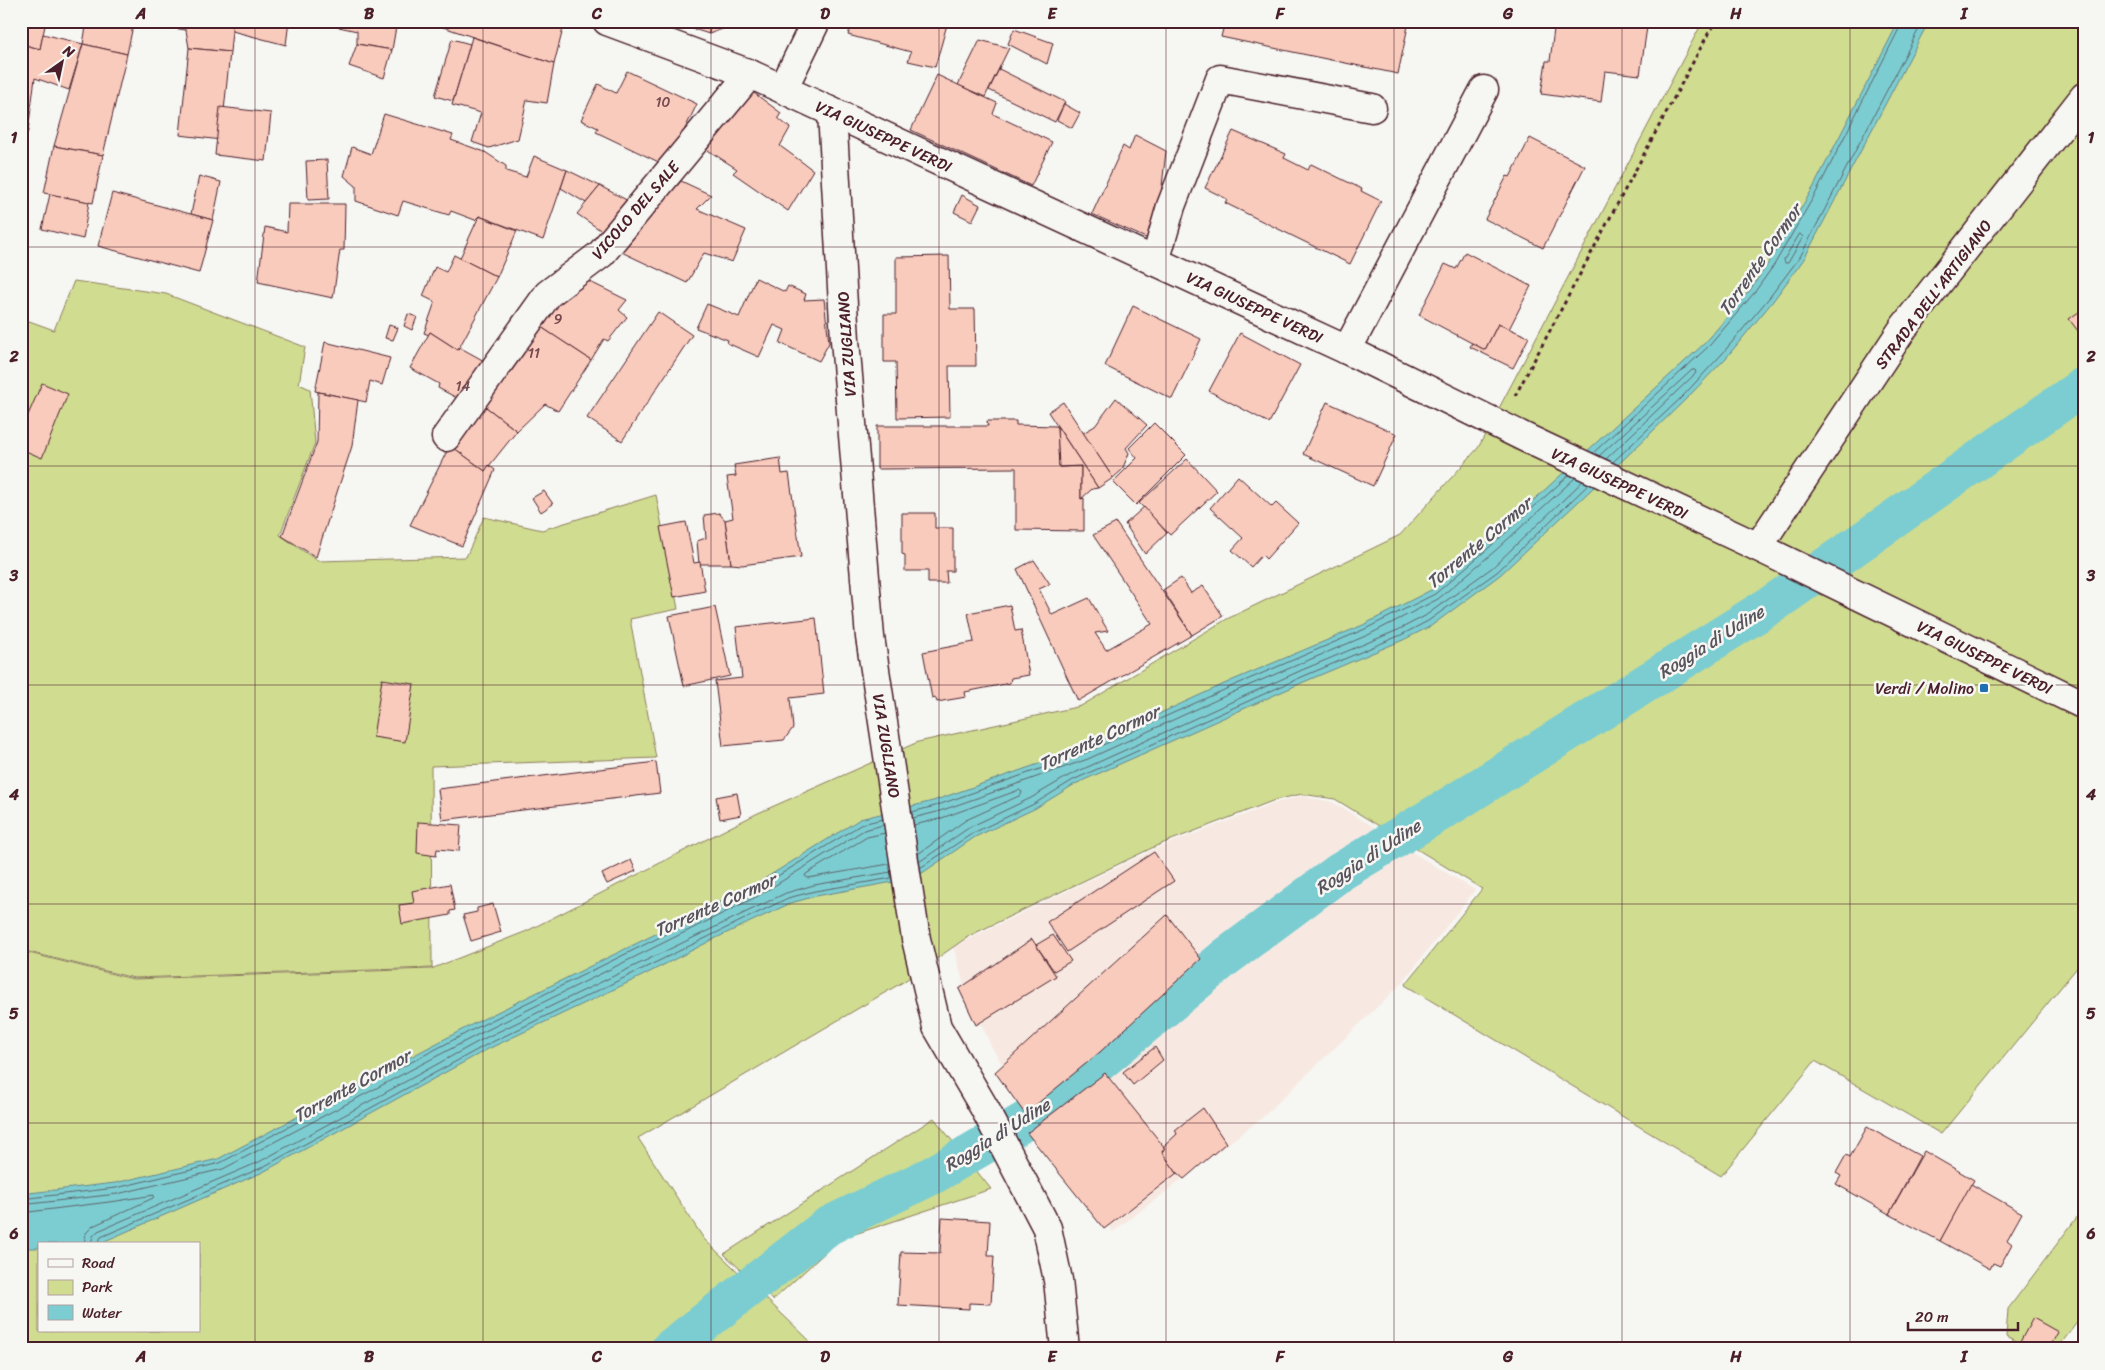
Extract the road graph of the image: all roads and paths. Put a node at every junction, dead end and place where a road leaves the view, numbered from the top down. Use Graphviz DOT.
graph roads {
  1 [pos="607,21"];
  2 [pos="816,21"];
  3 [pos="1715,21"];
  4 [pos="750,74"];
  5 [pos="783,89"];
  6 [pos="1484,90"];
  7 [pos="2084,97"];
  8 [pos="1372,108"];
  9 [pos="832,112"];
  10 [pos="1156,262"];
  11 [pos="1347,350"];
  12 [pos="1500,426"];
  13 [pos="446,437"];
  14 [pos="1748,543"];
  15 [pos="2084,705"];
  16 [pos="1065,1349"];
  1 -- 4 [label="street, VIA GIUSEPPE VERDI"];
  2 -- 5 [label="street"];
  3 -- 12 [label="path"];
  4 -- 5 [label="street, VIA GIUSEPPE VERDI"];
  4 -- 13 [label="street, VICOLO DEL SALE"];
  5 -- 9 [label="street, VIA GIUSEPPE VERDI"];
  6 -- 11 [label="street"];
  7 -- 14 [label="street, STRADA DELL'ARTIGIANO"];
  8 -- 10 [label="street"];
  9 -- 10 [label="street, VIA GIUSEPPE VERDI"];
  9 -- 16 [label="street, VIA ZUGLIANO"];
  10 -- 11 [label="street, VIA GIUSEPPE VERDI"];
  11 -- 12 [label="street, VIA GIUSEPPE VERDI"];
  12 -- 14 [label="street, VIA GIUSEPPE VERDI"];
  14 -- 15 [label="street, VIA GIUSEPPE VERDI"];
}
